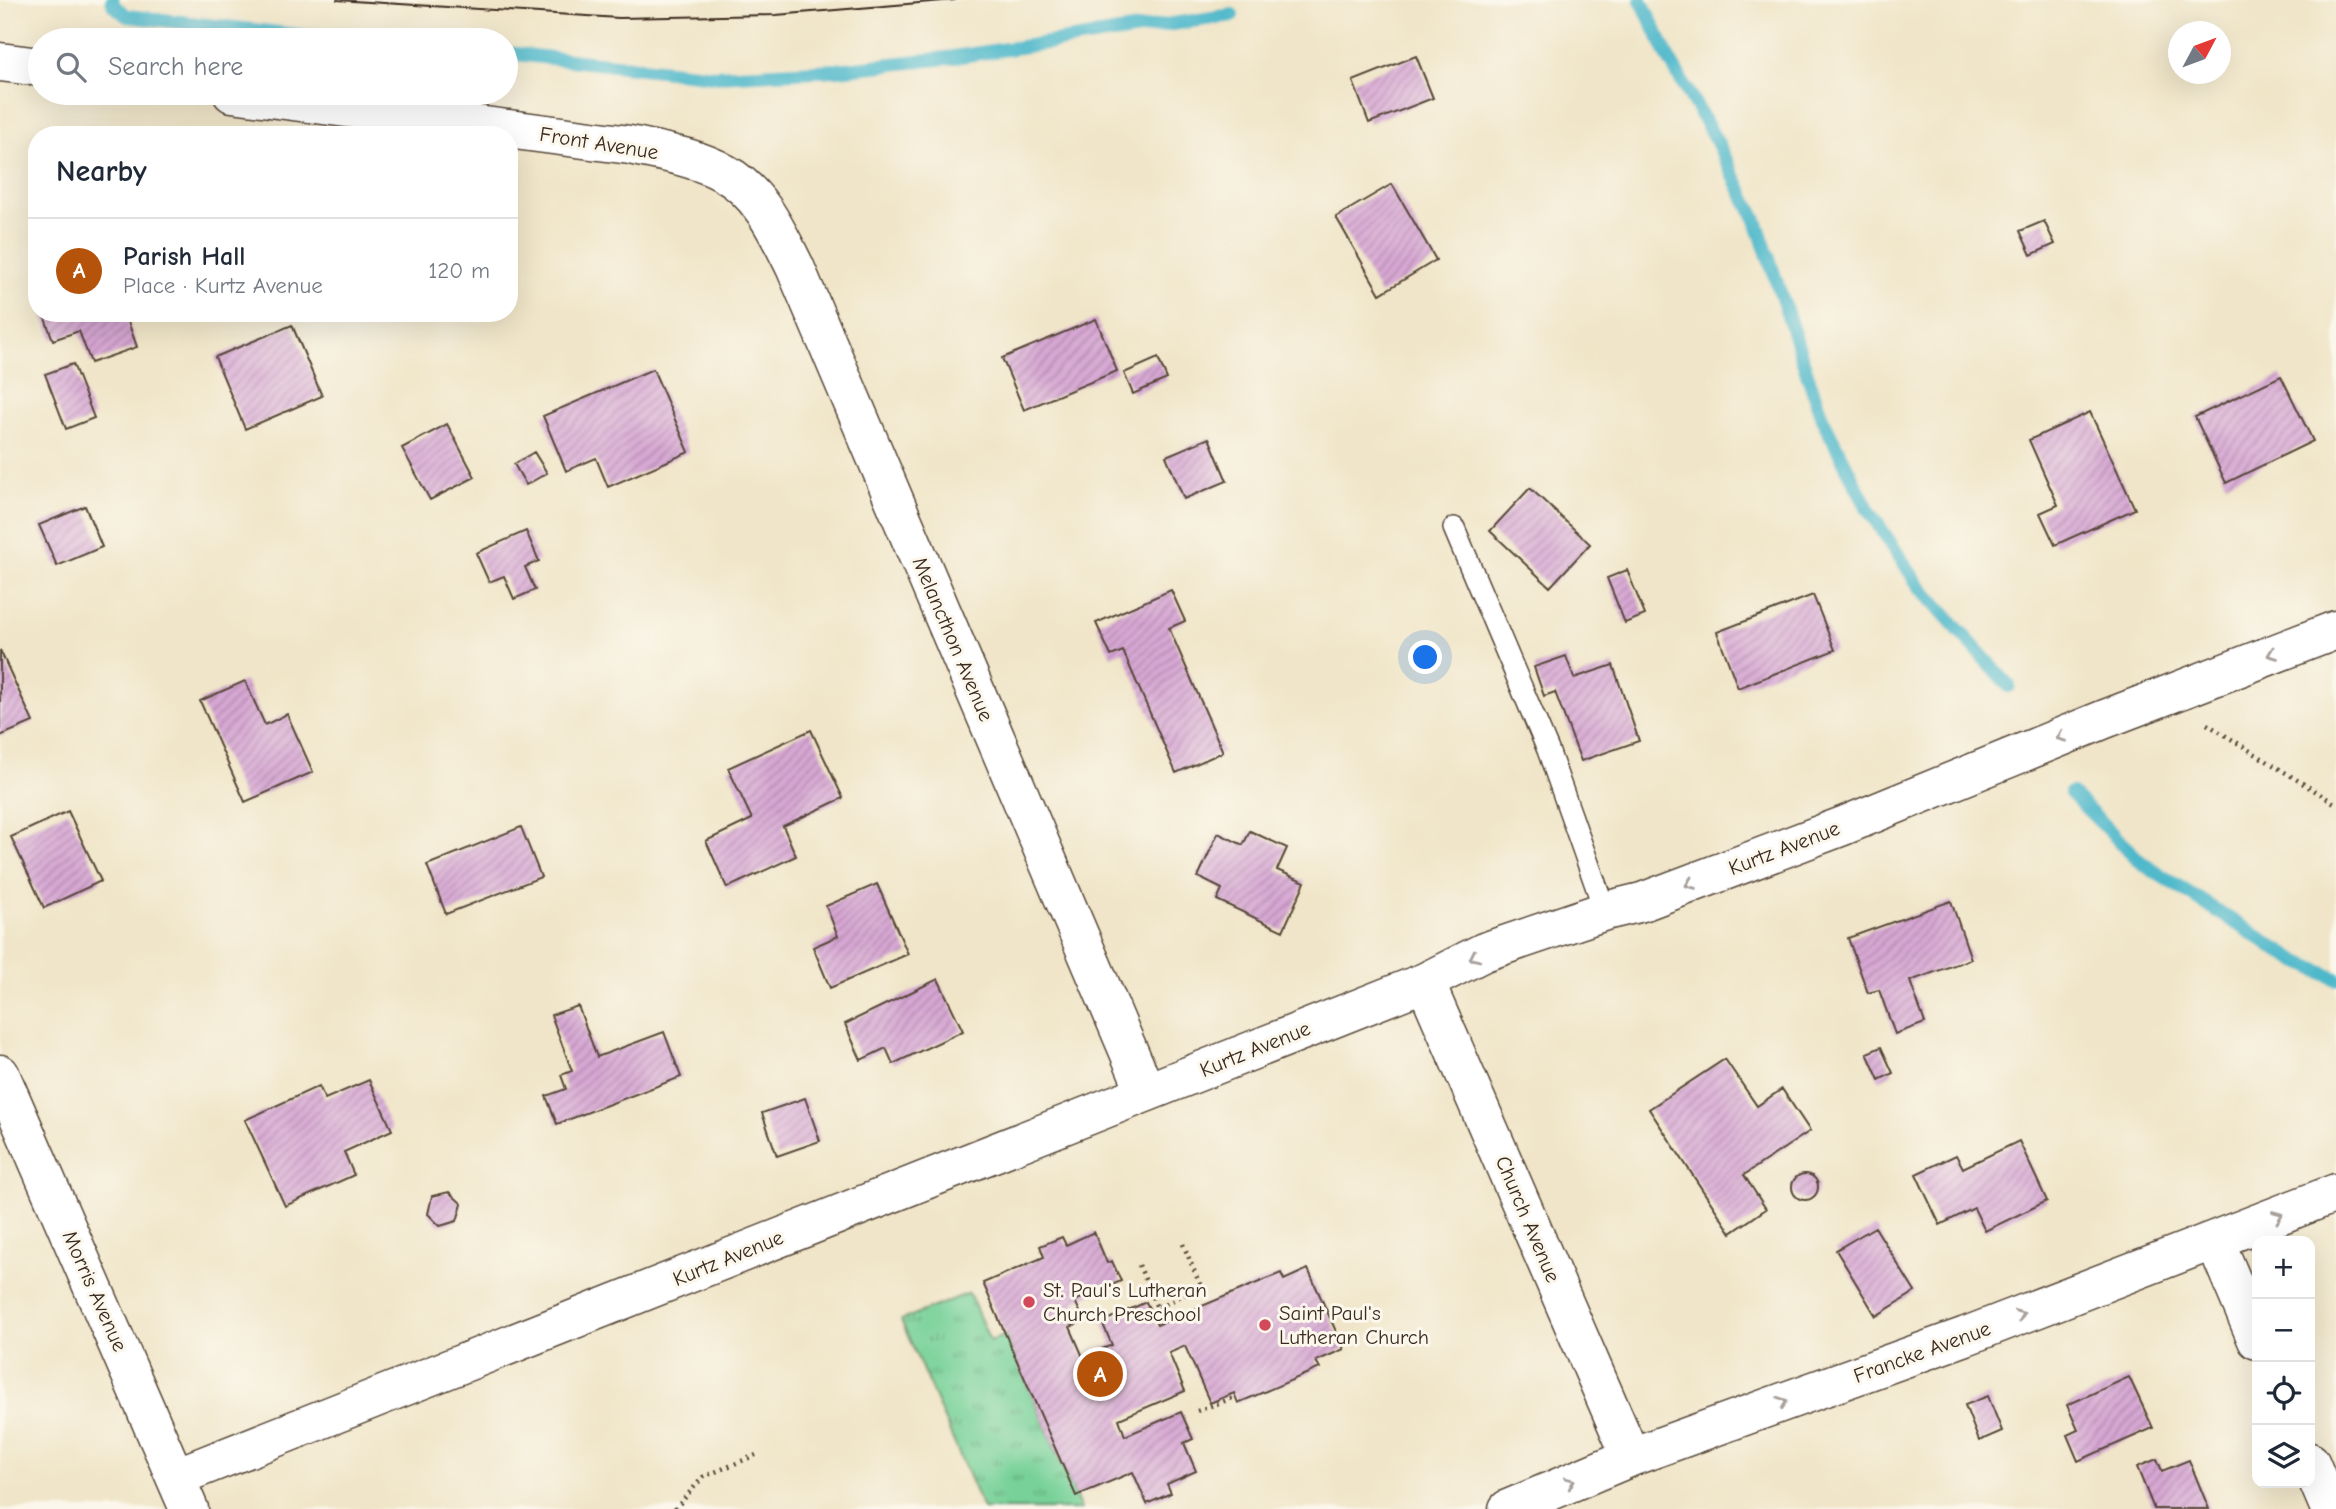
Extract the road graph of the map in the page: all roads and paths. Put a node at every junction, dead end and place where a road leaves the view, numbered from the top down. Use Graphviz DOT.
graph roads {
  1 [pos="0,62"];
  2 [pos="28,66"];
  3 [pos="324,105"];
  4 [pos="485,126"];
  5 [pos="518,130"];
  6 [pos="749,192"];
  7 [pos="1454,528"];
  8 [pos="2336,630"];
  9 [pos="2173,693"];
  10 [pos="2336,804"];
  11 [pos="1605,911"];
  12 [pos="1425,982"];
  13 [pos="0,1074"];
  14 [pos="1146,1092"];
  15 [pos="2336,1193"];
  16 [pos="2215,1241"];
  17 [pos="1183,1244"];
  18 [pos="1139,1265"];
  19 [pos="1157,1308"];
  20 [pos="1164,1322"];
  21 [pos="2252,1327"];
  22 [pos="1233,1398"];
  23 [pos="1197,1411"];
  24 [pos="756,1455"];
  25 [pos="1631,1457"];
  26 [pos="2315,1474"];
  27 [pos="183,1493"];
  28 [pos="675,1509"];
  29 [pos="1508,1509"];
  30 [pos="2330,1509"];
  1 -- 2 [label="street"];
  3 -- 4 [label="street, Front Avenue"];
  5 -- 6 [label="street, Front Avenue"];
  6 -- 14 [label="street, Melancthon Avenue"];
  7 -- 11 [label="lane"];
  8 -- 9 [label="street, Kurtz Avenue, one-way"];
  9 -- 10 [label="path"];
  9 -- 11 [label="street, Kurtz Avenue, one-way"];
  11 -- 12 [label="street, Kurtz Avenue, one-way"];
  12 -- 14 [label="street, Kurtz Avenue"];
  12 -- 25 [label="street, Church Avenue"];
  13 -- 27 [label="street, Morris Avenue"];
  14 -- 27 [label="street, Kurtz Avenue"];
  16 -- 15 [label="street, Francke Avenue, one-way"];
  16 -- 21 [label="street"];
  25 -- 16 [label="street, Francke Avenue, one-way"];
  17 -- 19 [label="path"];
  18 -- 19 [label="path"];
  19 -- 20 [label="path"];
  22 -- 23 [label="path"];
  24 -- 28 [label="path"];
  29 -- 25 [label="street, Francke Avenue, one-way"];
  26 -- 30 [label="street"];
}
